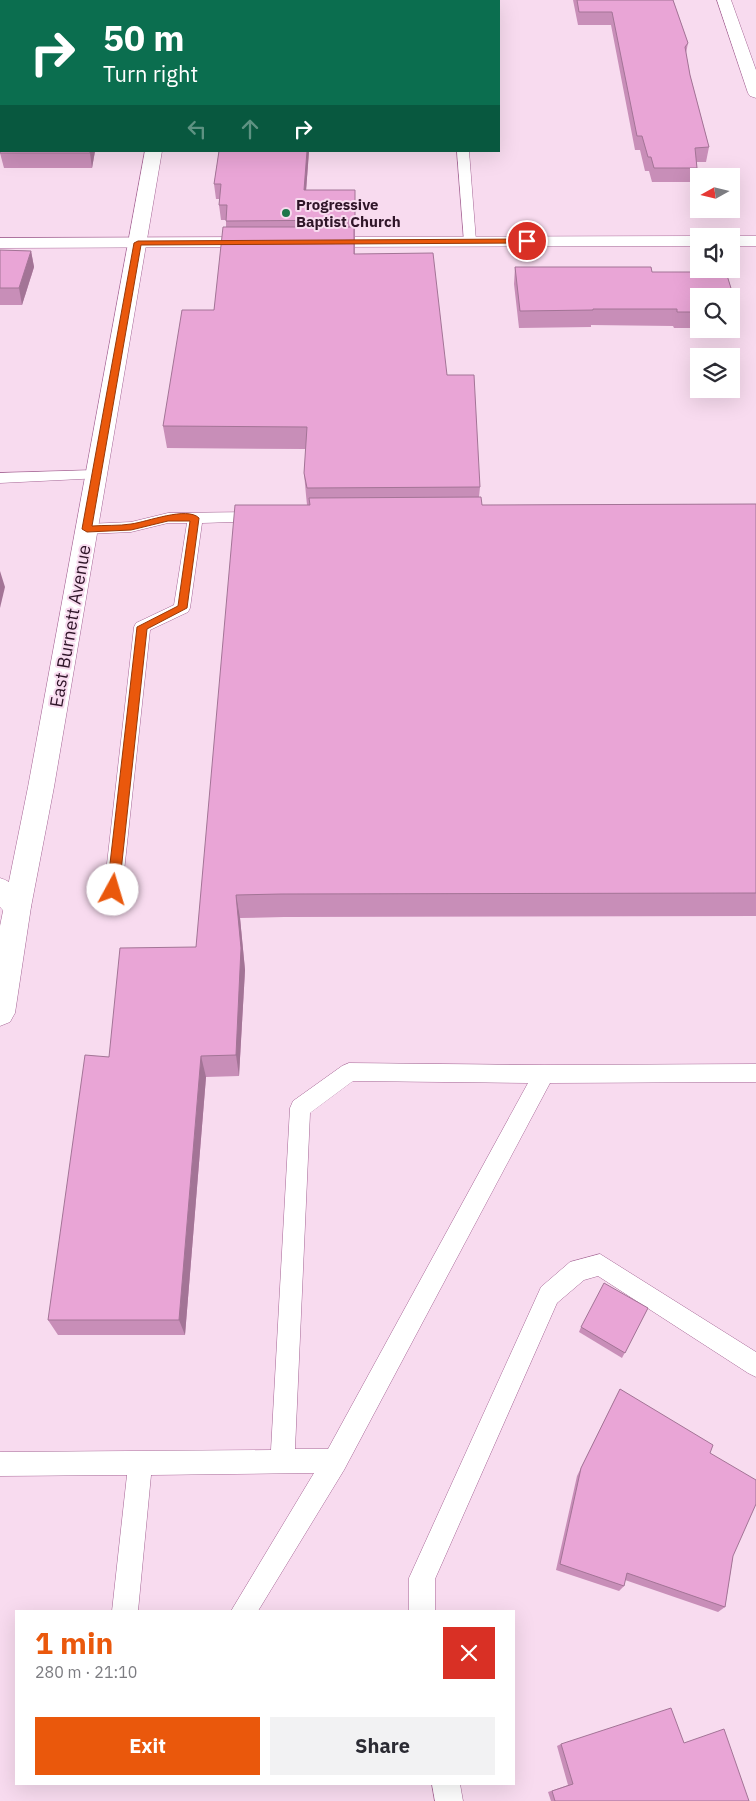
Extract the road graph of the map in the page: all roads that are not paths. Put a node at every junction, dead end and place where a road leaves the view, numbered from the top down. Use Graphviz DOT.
graph roads {
  1 [pos="724,0"];
  2 [pos="756,93"];
  3 [pos="154,152"];
  4 [pos="463,152"];
  5 [pos="470,241"];
  6 [pos="690,241"];
  7 [pos="740,241"];
  8 [pos="756,241"];
  9 [pos="274,242"];
  10 [pos="303,242"];
  11 [pos="0,243"];
  12 [pos="138,243"];
  13 [pos="96,476"];
  14 [pos="0,478"];
  15 [pos="273,517"];
  16 [pos="195,518"];
  17 [pos="87,529"];
  18 [pos="113,890"];
  19 [pos="8,898"];
  20 [pos="0,1012"];
  21 [pos="756,1073"];
  22 [pos="544,1074"];
  23 [pos="756,1366"];
  24 [pos="282,1461"];
  25 [pos="335,1461"];
  26 [pos="140,1463"];
  27 [pos="0,1464"];
  28 [pos="125,1610"];
  29 [pos="245,1610"];
  30 [pos="422,1610"];
  31 [pos="446,1785"];
  32 [pos="449,1801"];
  1 -- 2 [label="street"];
  3 -- 12 [label="street, East Burnett Avenue"];
  4 -- 5 [label="lane"];
  5 -- 6 [label="street"];
  5 -- 10 [label="street"];
  7 -- 8 [label="street"];
  9 -- 12 [label="street"];
  11 -- 12 [label="street"];
  12 -- 13 [label="street, East Burnett Avenue"];
  13 -- 14 [label="lane"];
  13 -- 17 [label="street, East Burnett Avenue"];
  15 -- 16 [label="lane"];
  16 -- 17 [label="lane"];
  16 -- 18 [label="lane"];
  17 -- 19 [label="street, East Burnett Avenue"];
  19 -- 20 [label="street, East Burnett Avenue"];
  21 -- 22 [label="lane"];
  22 -- 24 [label="lane"];
  22 -- 25 [label="lane"];
  23 -- 30 [label="lane"];
  24 -- 25 [label="lane"];
  24 -- 26 [label="lane"];
  25 -- 29 [label="lane"];
  26 -- 27 [label="lane"];
  26 -- 28 [label="lane"];
  31 -- 32 [label="lane"];
}
